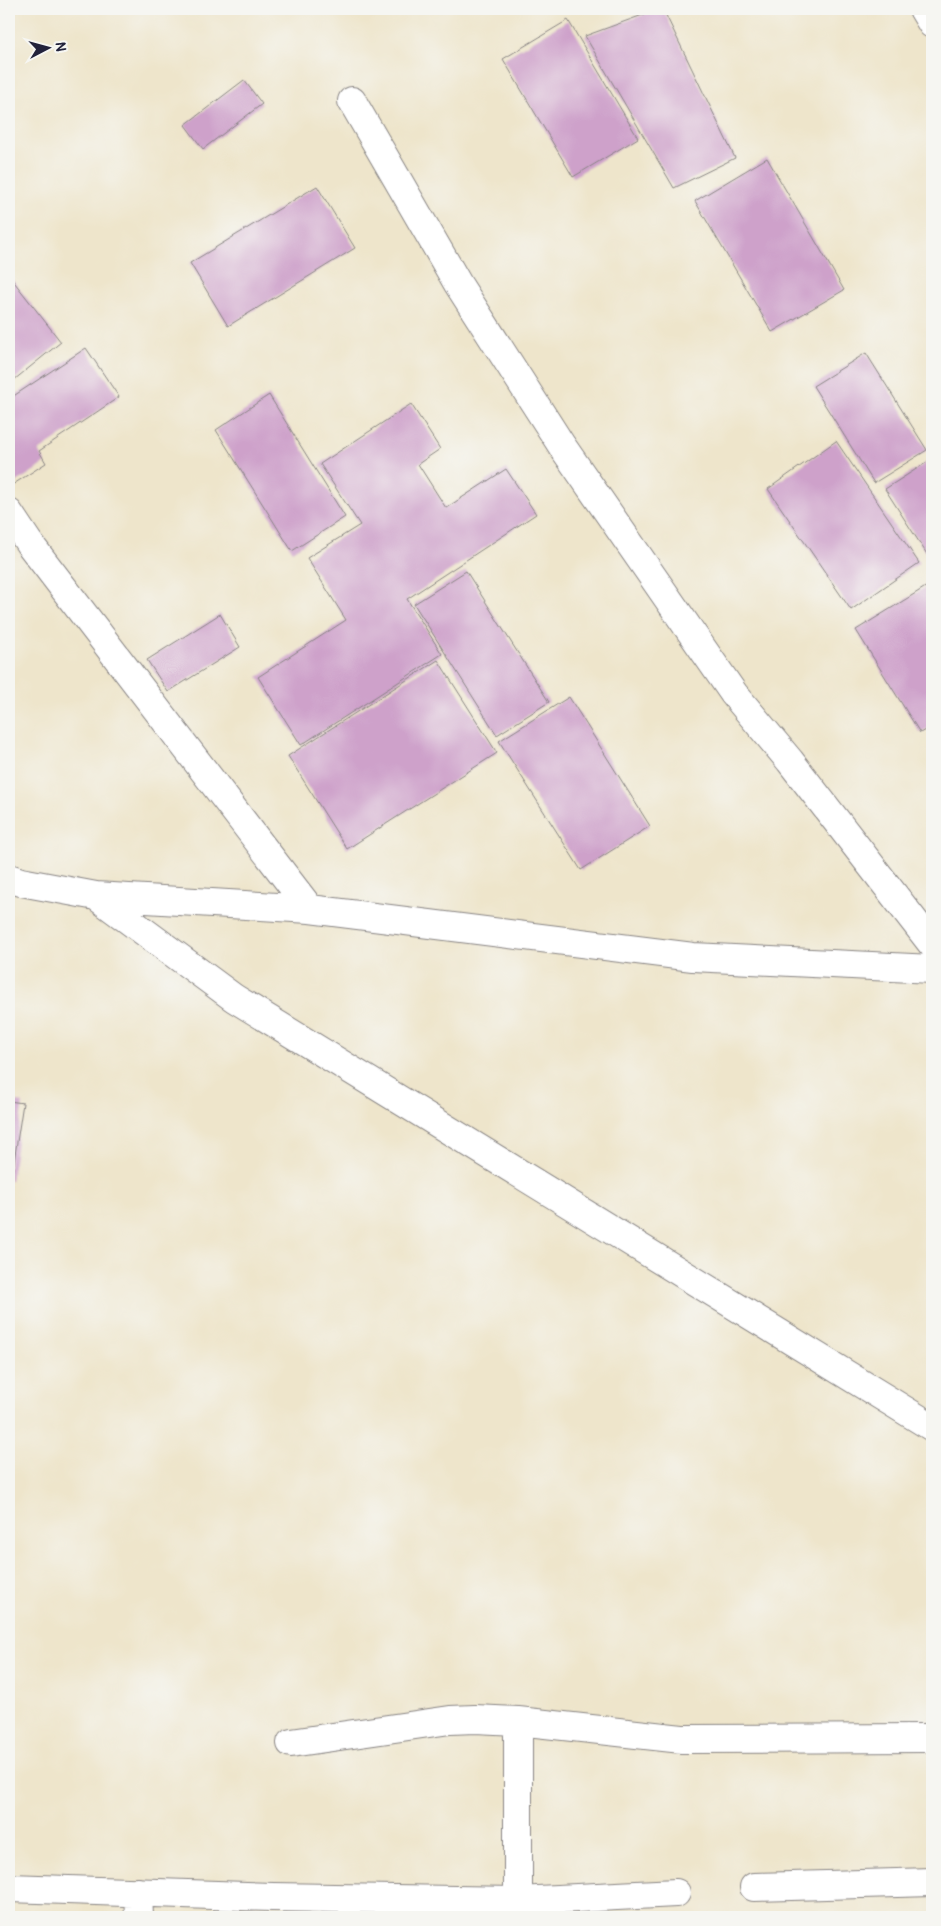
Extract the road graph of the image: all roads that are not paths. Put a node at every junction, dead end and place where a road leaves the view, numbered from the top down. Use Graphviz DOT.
graph roads {
  1 [pos="923,9"];
  2 [pos="932,24"];
  3 [pos="352,101"];
  4 [pos="9,513"];
  5 [pos="9,878"];
  6 [pos="96,896"];
  7 [pos="310,909"];
  8 [pos="932,944"];
  9 [pos="932,968"];
  10 [pos="932,1427"];
  11 [pos="518,1721"];
  12 [pos="932,1738"];
  13 [pos="291,1743"];
  14 [pos="932,1882"];
  15 [pos="754,1887"];
  16 [pos="9,1888"];
  17 [pos="676,1894"];
  18 [pos="138,1904"];
  19 [pos="518,1909"];
  1 -- 2 [label="street"];
  3 -- 8 [label="street"];
  4 -- 7 [label="street"];
  5 -- 6 [label="street"];
  6 -- 7 [label="street"];
  6 -- 10 [label="street"];
  7 -- 9 [label="street"];
  11 -- 12 [label="street"];
  11 -- 13 [label="street"];
  11 -- 19 [label="street"];
  14 -- 15 [label="street"];
  16 -- 18 [label="street"];
  17 -- 19 [label="street"];
  18 -- 19 [label="street"];
}
